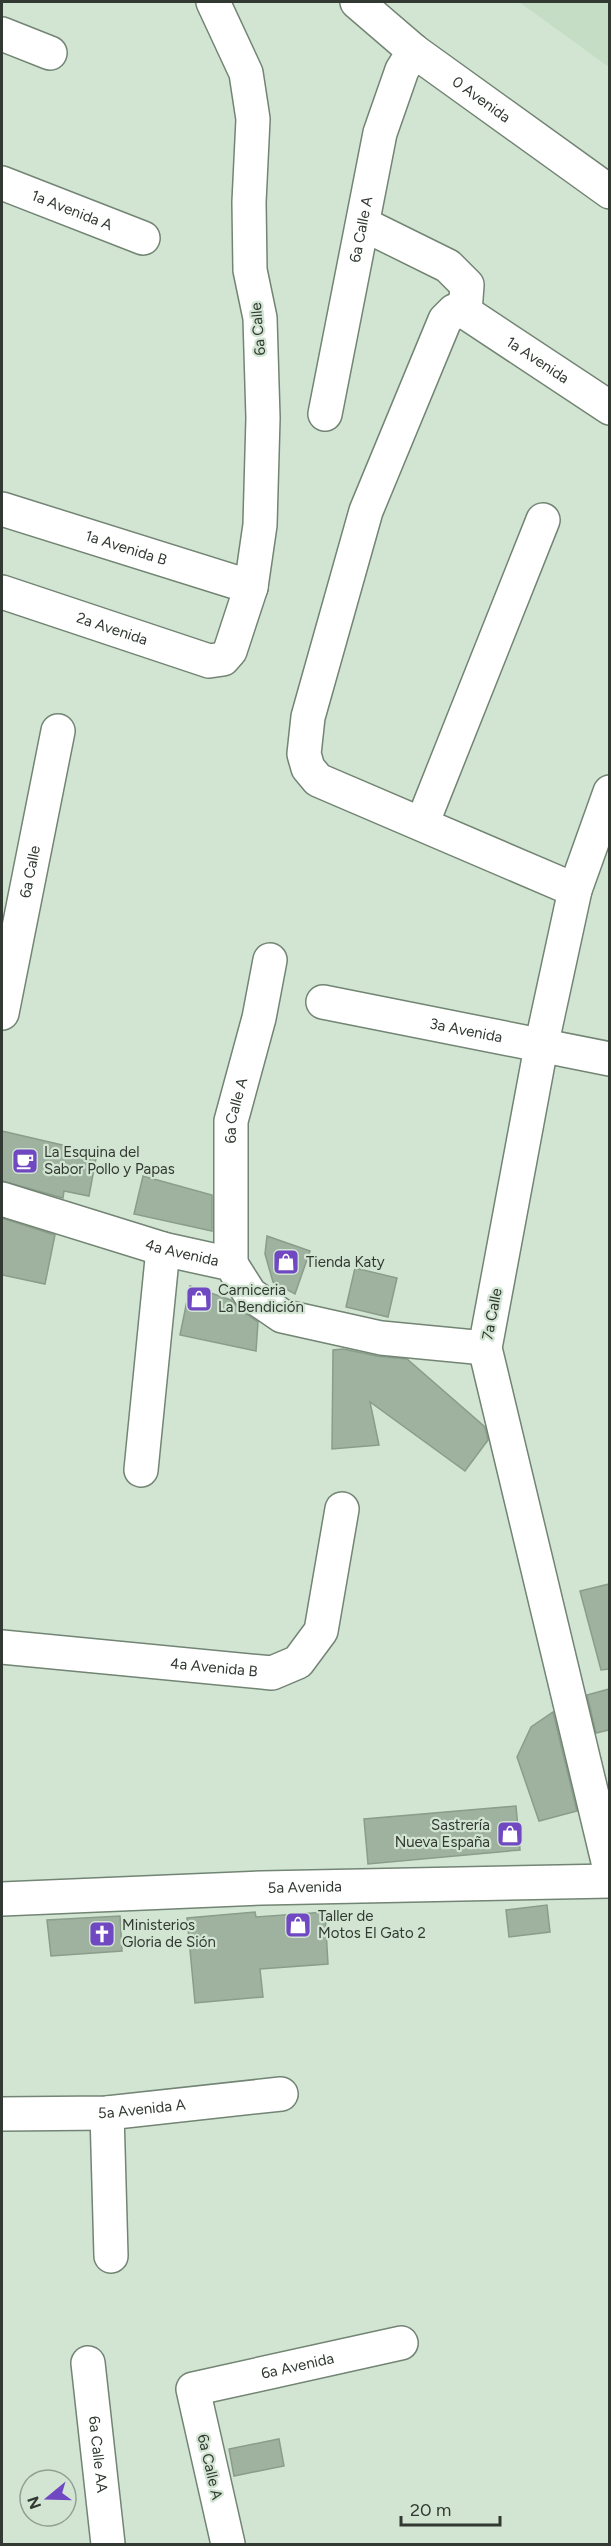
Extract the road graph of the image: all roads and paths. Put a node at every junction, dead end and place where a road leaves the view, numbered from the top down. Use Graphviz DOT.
graph roads {
  1 [pos="213,2"];
  2 [pos="357,2"];
  3 [pos="2,34"];
  4 [pos="414,51"];
  5 [pos="50,53"];
  6 [pos="2,183"];
  7 [pos="609,192"];
  8 [pos="363,224"];
  9 [pos="143,238"];
  10 [pos="465,312"];
  11 [pos="609,408"];
  12 [pos="325,414"];
  13 [pos="2,509"];
  14 [pos="543,519"];
  15 [pos="251,587"];
  16 [pos="2,592"];
  17 [pos="223,659"];
  18 [pos="58,730"];
  19 [pos="609,792"];
  20 [pos="422,824"];
  21 [pos="575,890"];
  22 [pos="270,960"];
  23 [pos="323,1002"];
  24 [pos="2,1013"];
  25 [pos="541,1047"];
  26 [pos="609,1059"];
  27 [pos="2,1199"];
  28 [pos="163,1249"];
  29 [pos="231,1264"];
  30 [pos="485,1348"];
  31 [pos="141,1470"];
  32 [pos="342,1509"];
  33 [pos="2,1647"];
  34 [pos="609,1870"];
  35 [pos="609,1881"];
  36 [pos="2,1899"];
  37 [pos="281,2094"];
  38 [pos="107,2113"];
  39 [pos="2,2114"];
  40 [pos="111,2256"];
  41 [pos="401,2343"];
  42 [pos="88,2363"];
  43 [pos="192,2389"];
  44 [pos="108,2544"];
  45 [pos="228,2544"];
  1 -- 15 [label="street, 6a Calle"];
  2 -- 4 [label="street, 0 Avenida"];
  3 -- 5 [label="street"];
  4 -- 7 [label="street, 0 Avenida"];
  4 -- 8 [label="street, 6a Calle A"];
  6 -- 9 [label="street, 1a Avenida A"];
  8 -- 10 [label="street"];
  8 -- 12 [label="street, 6a Calle A"];
  10 -- 11 [label="street, 1a Avenida"];
  10 -- 20 [label="street"];
  13 -- 15 [label="street, 1a Avenida B"];
  14 -- 20 [label="street"];
  15 -- 17 [label="street, 6a Calle"];
  16 -- 17 [label="street, 2a Avenida"];
  18 -- 24 [label="street, 6a Calle"];
  19 -- 21 [label="street, 7a Calle"];
  20 -- 21 [label="street"];
  21 -- 25 [label="street, 7a Calle"];
  22 -- 29 [label="street, 6a Calle A"];
  23 -- 25 [label="street, 3a Avenida"];
  25 -- 26 [label="street, 3a Avenida"];
  25 -- 30 [label="street, 7a Calle"];
  27 -- 28 [label="street, 4a Avenida"];
  28 -- 29 [label="street, 4a Avenida"];
  28 -- 31 [label="street"];
  29 -- 30 [label="street, 4a Avenida"];
  30 -- 34 [label="street, 7a Calle"];
  32 -- 33 [label="street, 4a Avenida B"];
  35 -- 36 [label="street, 5a Avenida"];
  37 -- 38 [label="street, 5a Avenida A"];
  38 -- 39 [label="street, 5a Avenida A"];
  38 -- 40 [label="street"];
  41 -- 43 [label="street, 6a Avenida"];
  42 -- 44 [label="street, 6a Calle AA"];
  43 -- 45 [label="street, 6a Calle A"];
}
